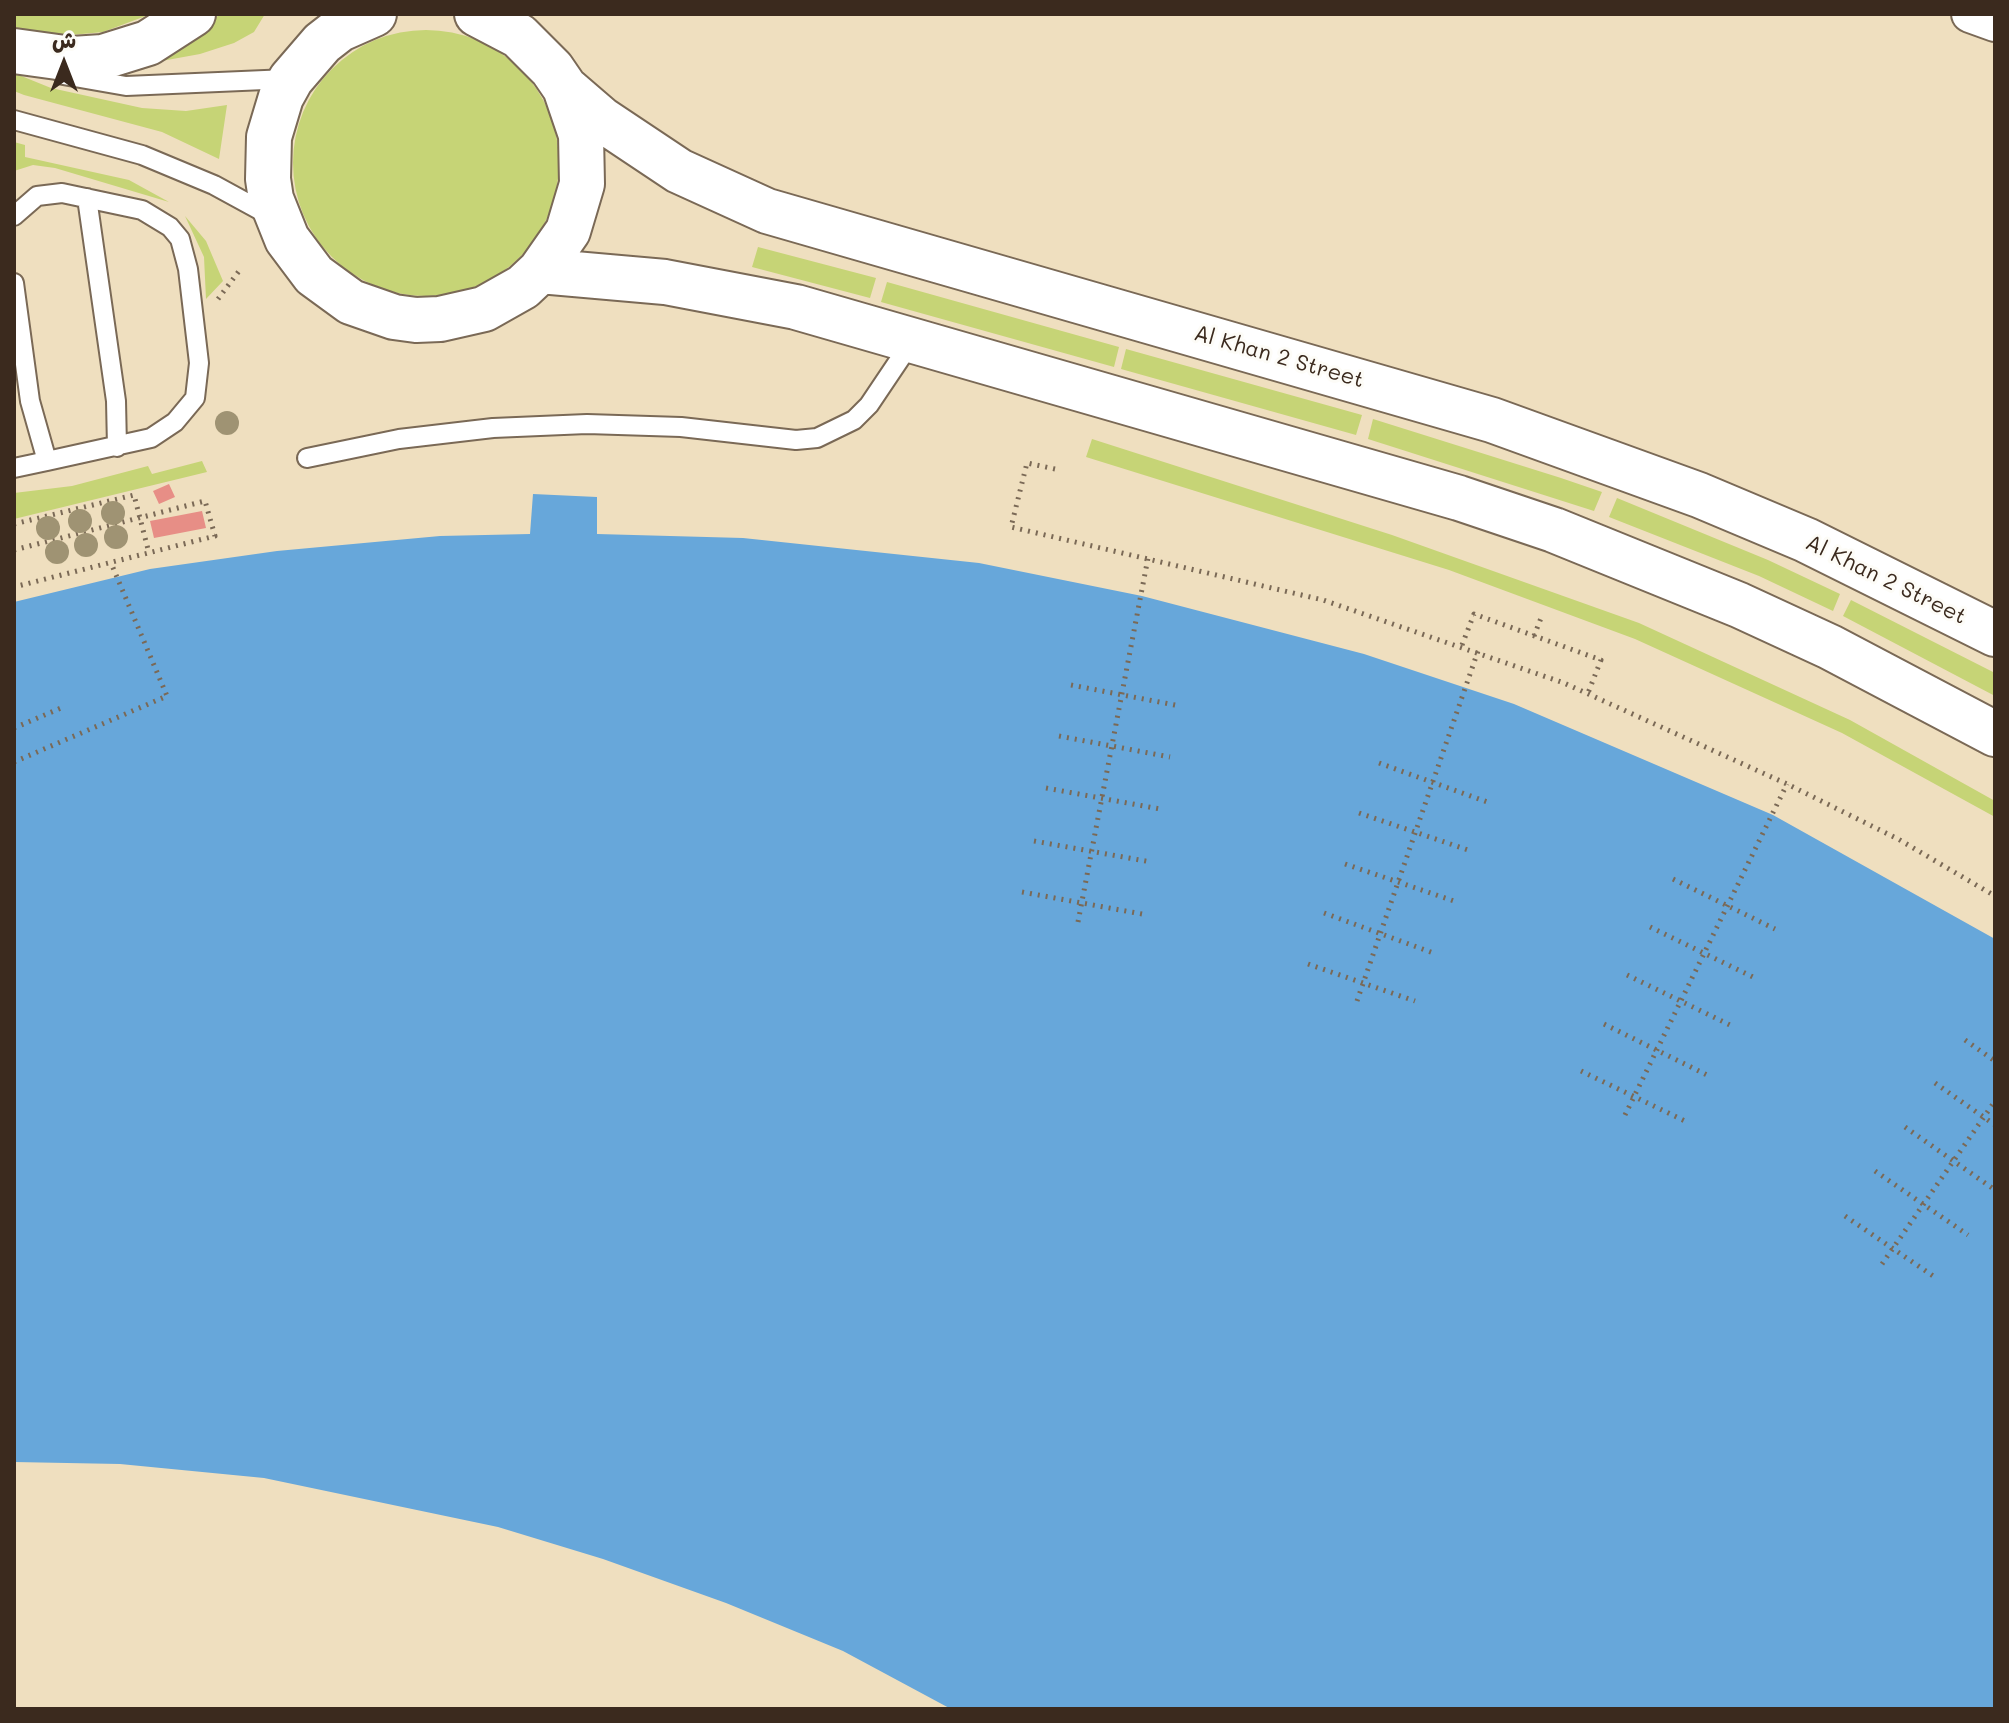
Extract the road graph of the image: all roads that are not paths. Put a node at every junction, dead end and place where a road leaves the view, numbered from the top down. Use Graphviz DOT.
graph roads {
  1 [pos="193,14"];
  2 [pos="307,14"];
  3 [pos="374,14"];
  4 [pos="477,14"];
  5 [pos="1970,14"];
  6 [pos="1995,23"];
  7 [pos="14,53"];
  8 [pos="298,70"];
  9 [pos="565,88"];
  10 [pos="14,120"];
  11 [pos="87,198"];
  12 [pos="14,216"];
  13 [pos="277,219"];
  14 [pos="540,271"];
  15 [pos="14,283"];
  16 [pos="912,341"];
  17 [pos="20,386"];
  18 [pos="117,447"];
  19 [pos="307,458"];
  20 [pos="47,461"];
  21 [pos="14,468"];
  22 [pos="1995,634"];
  23 [pos="1995,734"];
  1 -- 7 [label="main road"];
  2 -- 8 [label="main road"];
  3 -- 8 [label="main road"];
  4 -- 9 [label="main road"];
  5 -- 6 [label="street"];
  7 -- 8 [label="lane"];
  8 -- 13 [label="main road"];
  9 -- 14 [label="main road"];
  9 -- 22 [label="main road, Al Khan 2 Street"];
  10 -- 13 [label="lane"];
  11 -- 12 [label="lane"];
  11 -- 18 [label="lane"];
  11 -- 18 [label="lane"];
  13 -- 14 [label="main road"];
  14 -- 16 [label="main road"];
  15 -- 17 [label="lane"];
  16 -- 19 [label="lane"];
  16 -- 23 [label="main road"];
  17 -- 20 [label="lane"];
  18 -- 20 [label="lane"];
  20 -- 21 [label="lane"];
}
